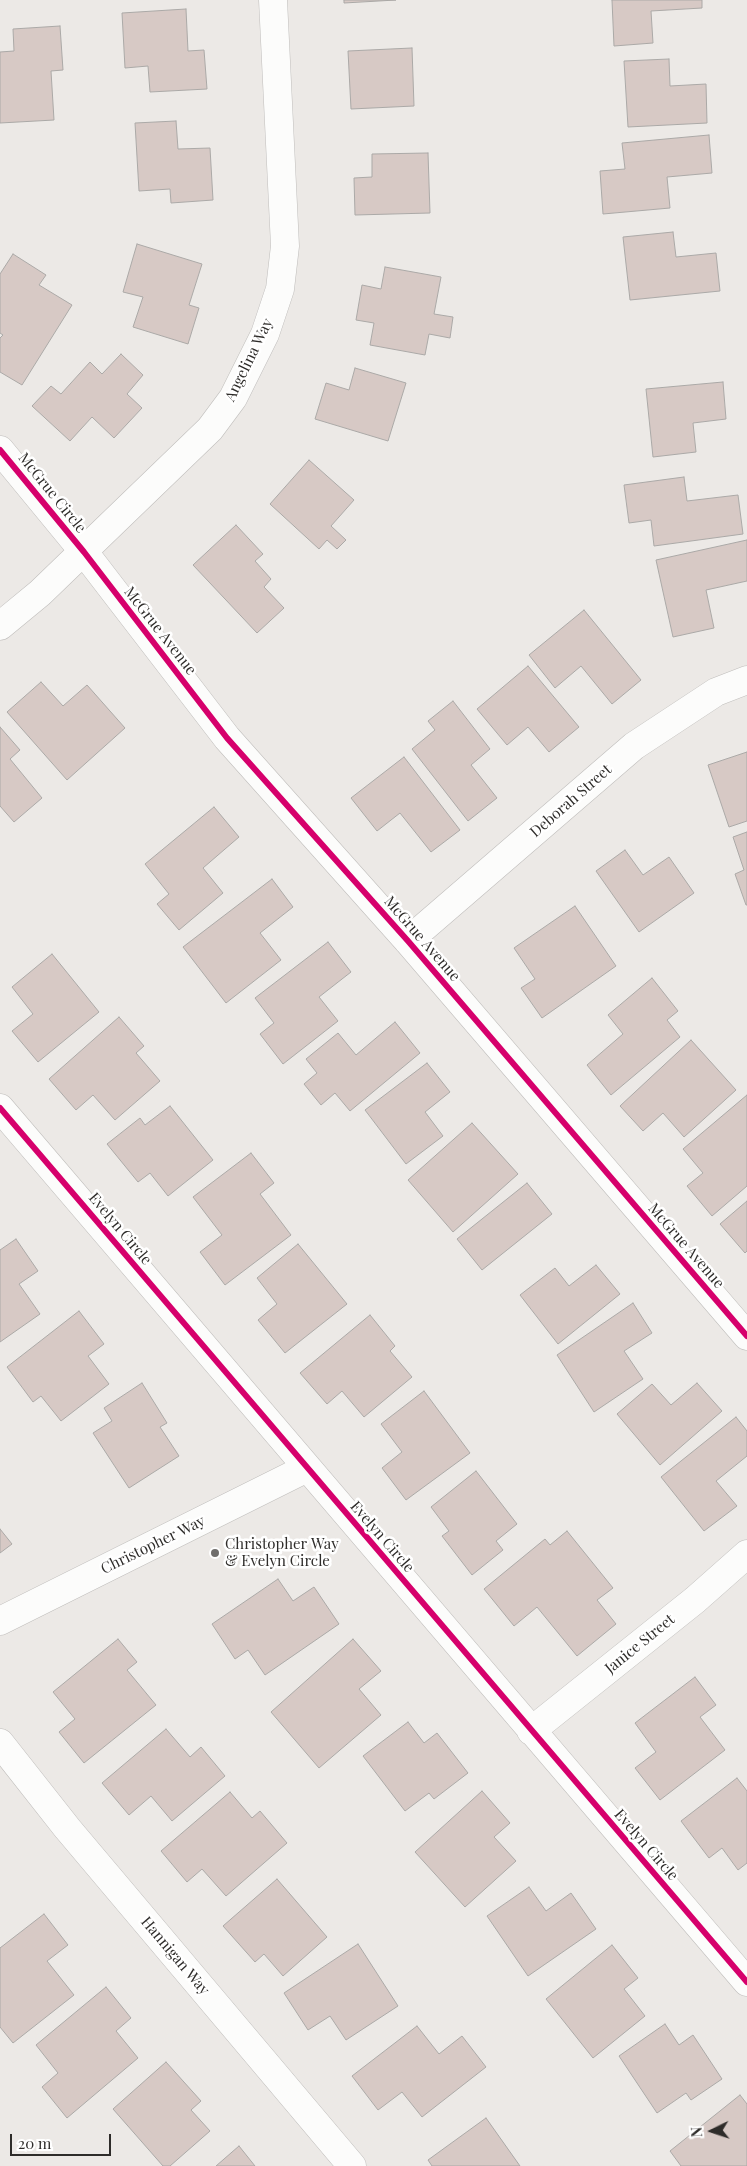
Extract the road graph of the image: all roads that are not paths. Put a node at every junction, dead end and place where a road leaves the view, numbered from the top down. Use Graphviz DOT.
graph roads {
  1 [pos="273,0"];
  2 [pos="0,450"];
  3 [pos="84,552"];
  4 [pos="0,626"];
  5 [pos="747,680"];
  6 [pos="408,940"];
  7 [pos="0,1108"];
  8 [pos="747,1336"];
  9 [pos="307,1468"];
  10 [pos="747,1554"];
  11 [pos="0,1621"];
  12 [pos="531,1731"];
  13 [pos="0,1743"];
  14 [pos="747,1982"];
  15 [pos="352,2166"];
  1 -- 3 [label="street, Angelina Way"];
  2 -- 3 [label="street, McGrue Circle"];
  3 -- 4 [label="street, Angelina Way"];
  3 -- 6 [label="street, McGrue Avenue"];
  5 -- 6 [label="street, Deborah Street"];
  6 -- 8 [label="street, McGrue Avenue"];
  7 -- 9 [label="street, Evelyn Circle"];
  9 -- 11 [label="street, Christopher Way"];
  9 -- 12 [label="street, Evelyn Circle"];
  10 -- 12 [label="street, Janice Street"];
  12 -- 14 [label="street, Evelyn Circle"];
  13 -- 15 [label="street, Hannigan Way"];
}
